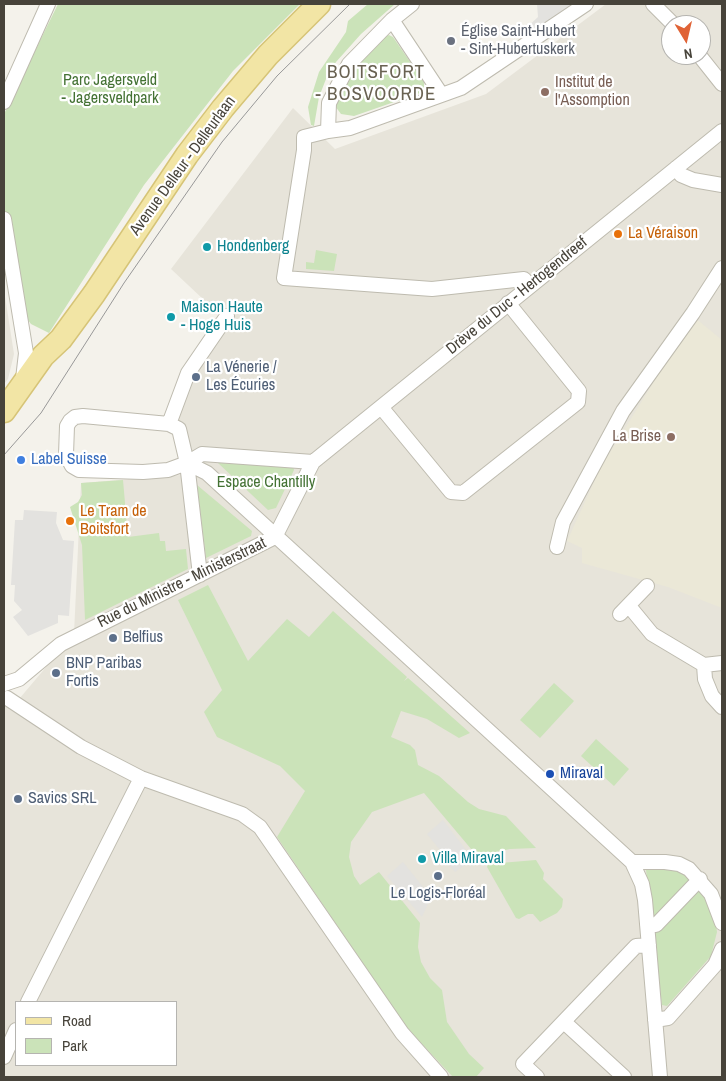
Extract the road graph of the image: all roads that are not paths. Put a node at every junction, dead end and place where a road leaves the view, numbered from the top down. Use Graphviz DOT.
graph roads {
  1 [pos="48,4"];
  2 [pos="319,4"];
  3 [pos="412,4"];
  4 [pos="586,4"];
  5 [pos="653,4"];
  6 [pos="664,15"];
  7 [pos="392,20"];
  8 [pos="708,65"];
  9 [pos="722,84"];
  10 [pos="7,86"];
  11 [pos="441,94"];
  12 [pos="4,102"];
  13 [pos="328,131"];
  14 [pos="722,131"];
  15 [pos="676,168"];
  16 [pos="722,185"];
  17 [pos="4,219"];
  18 [pos="722,268"];
  19 [pos="529,285"];
  20 [pos="508,303"];
  21 [pos="227,316"];
  22 [pos="61,339"];
  23 [pos="23,386"];
  24 [pos="381,407"];
  25 [pos="4,411"];
  26 [pos="163,423"];
  27 [pos="4,426"];
  28 [pos="313,462"];
  29 [pos="188,463"];
  30 [pos="275,537"];
  31 [pos="557,547"];
  32 [pos="200,576"];
  33 [pos="648,586"];
  34 [pos="722,662"];
  35 [pos="704,665"];
  36 [pos="5,694"];
  37 [pos="722,707"];
  38 [pos="141,778"];
  39 [pos="632,862"];
  40 [pos="700,879"];
  41 [pos="722,923"];
  42 [pos="647,925"];
  43 [pos="649,945"];
  44 [pos="722,949"];
  45 [pos="29,1001"];
  46 [pos="655,1020"];
  47 [pos="564,1022"];
  48 [pos="15,1032"];
  49 [pos="4,1058"];
  50 [pos="442,1077"];
  51 [pos="537,1077"];
  52 [pos="624,1077"];
  53 [pos="660,1077"];
  1 -- 10 [label="street"];
  2 -- 22 [label="main road, Avenue Delleur - Delleurlaan"];
  3 -- 7 [label="street"];
  4 -- 11 [label="street"];
  5 -- 6 [label="street"];
  7 -- 11 [label="street"];
  7 -- 13 [label="street"];
  8 -- 9 [label="street"];
  10 -- 12 [label="street"];
  11 -- 13 [label="street"];
  13 -- 19 [label="street"];
  14 -- 15 [label="street, Drève du Duc - Hertogendreef"];
  15 -- 16 [label="street"];
  15 -- 19 [label="street, Drève du Duc - Hertogendreef"];
  17 -- 23 [label="street"];
  18 -- 31 [label="street"];
  19 -- 20 [label="street, Drève du Duc - Hertogendreef"];
  20 -- 24 [label="street, Drève du Duc - Hertogendreef"];
  20 -- 24 [label="street"];
  21 -- 26 [label="street"];
  22 -- 23 [label="main road"];
  22 -- 27 [label="main road"];
  23 -- 25 [label="main road"];
  24 -- 28 [label="street, Drève du Duc - Hertogendreef"];
  26 -- 29 [label="street"];
  26 -- 29 [label="street"];
  28 -- 29 [label="street"];
  28 -- 30 [label="street, Drève du Duc - Hertogendreef"];
  29 -- 30 [label="street"];
  29 -- 32 [label="street"];
  30 -- 32 [label="street, Rue du Ministre - Ministerstraat"];
  30 -- 39 [label="street"];
  32 -- 36 [label="street, Rue du Ministre - Ministerstraat"];
  33 -- 35 [label="street"];
  34 -- 35 [label="street"];
  35 -- 37 [label="street"];
  36 -- 38 [label="street"];
  38 -- 45 [label="street"];
  38 -- 50 [label="street"];
  39 -- 40 [label="street"];
  39 -- 42 [label="street"];
  40 -- 41 [label="street"];
  40 -- 42 [label="street"];
  42 -- 43 [label="street"];
  43 -- 46 [label="street"];
  43 -- 47 [label="street"];
  44 -- 46 [label="street"];
  46 -- 53 [label="street"];
  47 -- 51 [label="street"];
  47 -- 52 [label="street"];
  48 -- 49 [label="street"];
}
